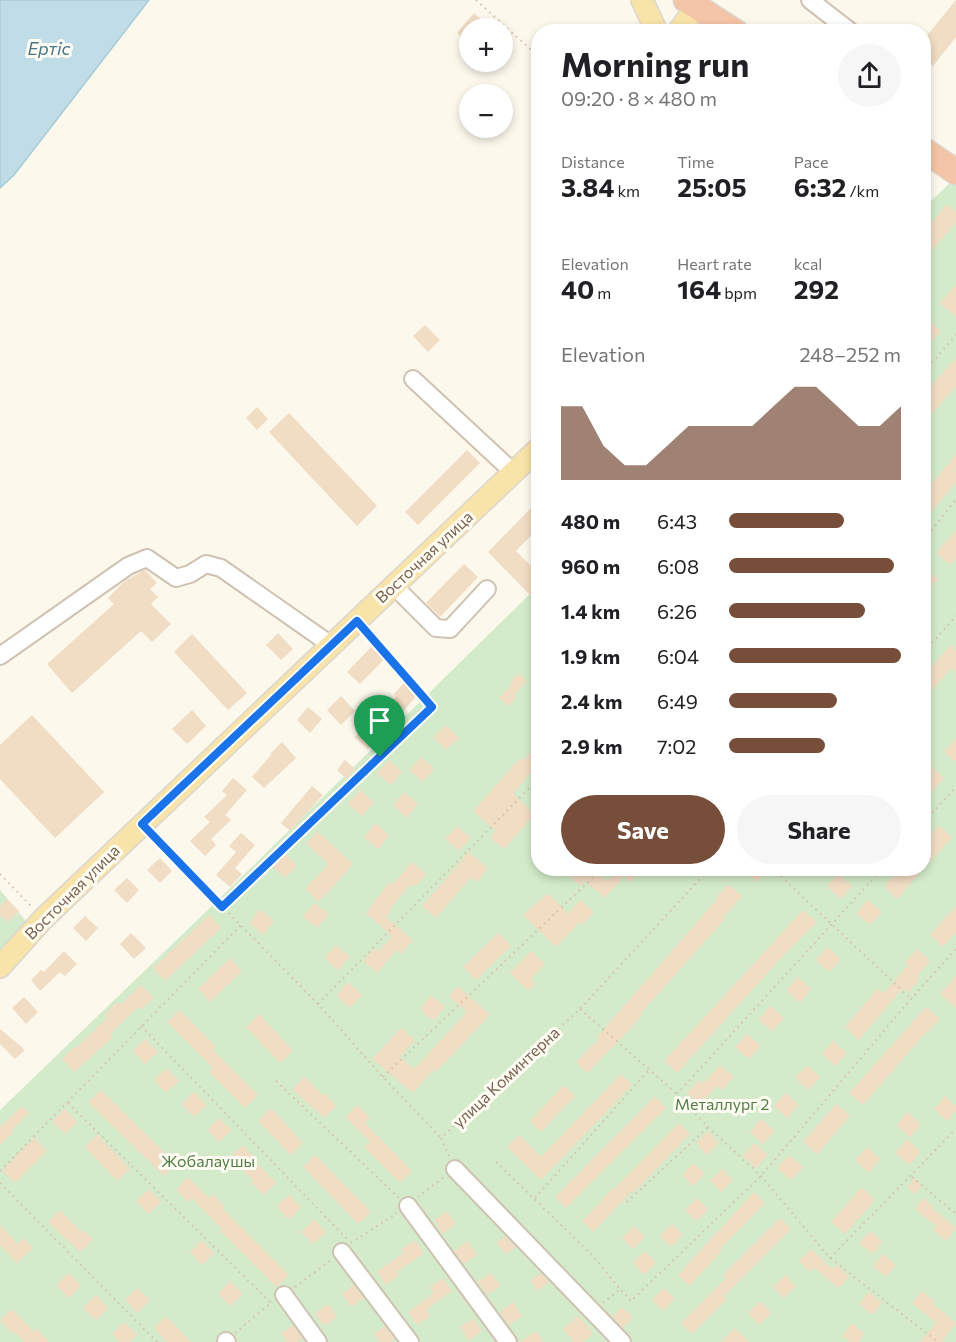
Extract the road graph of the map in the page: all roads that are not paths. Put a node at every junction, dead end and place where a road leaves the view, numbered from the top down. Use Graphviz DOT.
graph roads {
  1 [pos="642,0"];
  2 [pos="812,0"];
  3 [pos="702,14"];
  4 [pos="653,24"];
  5 [pos="689,24"];
  6 [pos="721,24"];
  7 [pos="841,24"];
  8 [pos="931,155"];
  9 [pos="956,172"];
  10 [pos="413,379"];
  11 [pos="531,460"];
  12 [pos="514,473"];
  13 [pos="394,586"];
  14 [pos="487,589"];
  15 [pos="331,645"];
  16 [pos="0,656"];
  17 [pos="0,967"];
  18 [pos="455,1169"];
  19 [pos="408,1206"];
  20 [pos="347,1247"];
  21 [pos="278,1299"];
  22 [pos="318,1342"];
  23 [pos="410,1342"];
  24 [pos="508,1342"];
  25 [pos="622,1342"];
  1 -- 4 [label="main road"];
  2 -- 7 [label="street"];
  3 -- 5 [label="main road"];
  3 -- 6 [label="highway"];
  8 -- 9 [label="highway"];
  10 -- 12 [label="street"];
  11 -- 12 [label="main road, Восточная улица"];
  12 -- 13 [label="main road, Восточная улица"];
  13 -- 14 [label="street"];
  13 -- 15 [label="main road, Восточная улица"];
  15 -- 16 [label="street"];
  15 -- 17 [label="main road, Восточная улица"];
  18 -- 25 [label="street"];
  19 -- 24 [label="street"];
  20 -- 23 [label="street"];
  21 -- 22 [label="street"];
}
